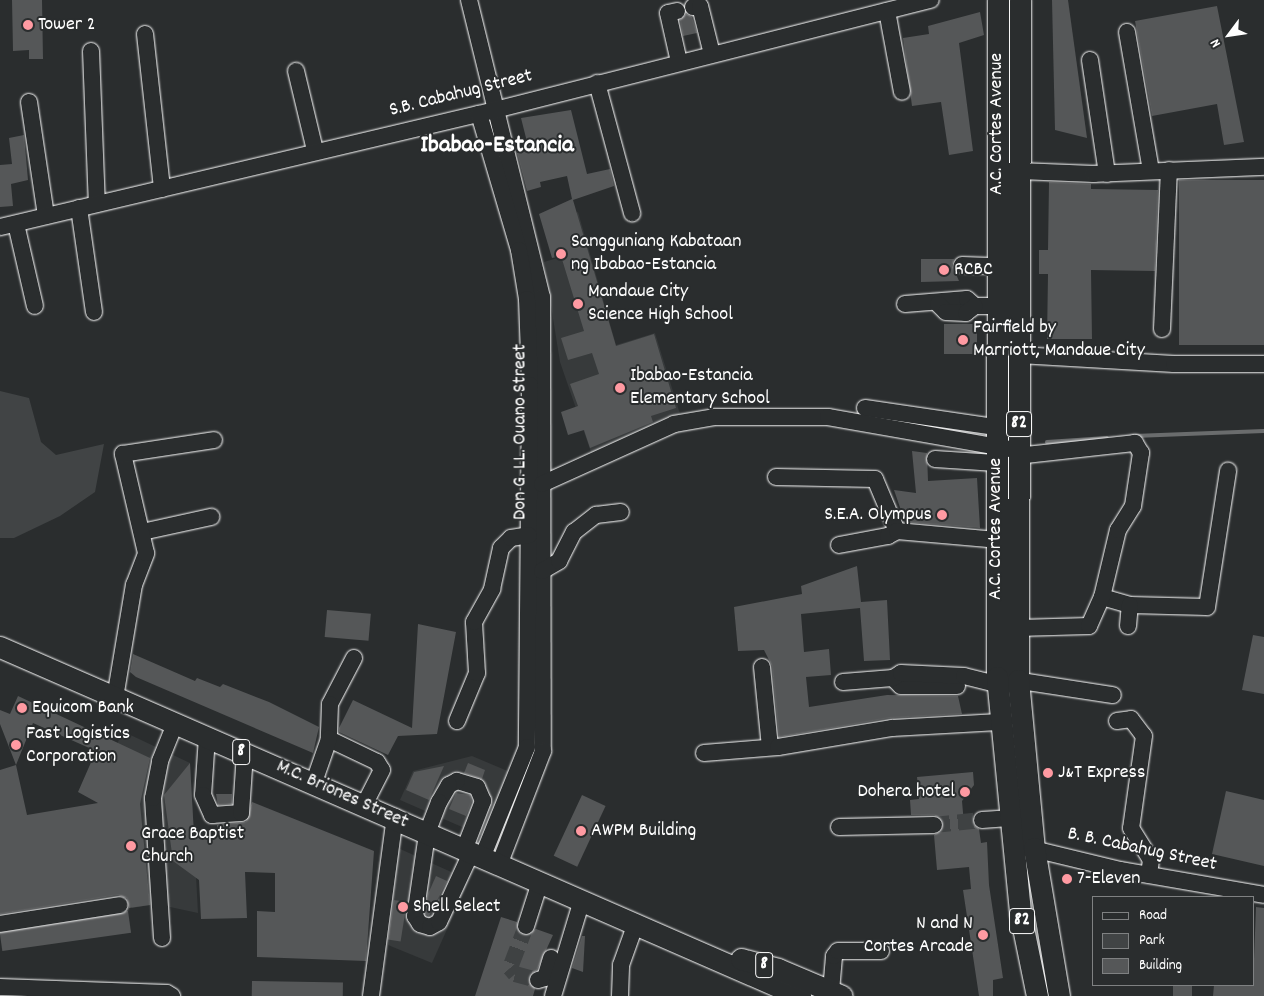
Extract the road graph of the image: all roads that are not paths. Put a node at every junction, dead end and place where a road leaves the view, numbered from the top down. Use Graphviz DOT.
graph roads {
  1 [pos="469,0"];
  2 [pos="931,0"];
  3 [pos="998,0"];
  4 [pos="1020,0"];
  5 [pos="887,11"];
  6 [pos="1127,32"];
  7 [pos="144,34"];
  8 [pos="91,51"];
  9 [pos="712,54"];
  10 [pos="1090,60"];
  11 [pos="680,62"];
  12 [pos="296,71"];
  13 [pos="597,82"];
  14 [pos="902,92"];
  15 [pos="29,102"];
  16 [pos="496,109"];
  17 [pos="479,114"];
  18 [pos="315,150"];
  19 [pos="1264,166"];
  20 [pos="1169,170"];
  21 [pos="1151,171"];
  22 [pos="1107,174"];
  23 [pos="1020,180"];
  24 [pos="997,188"];
  25 [pos="162,189"];
  26 [pos="97,204"];
  27 [pos="79,208"];
  28 [pos="632,213"];
  29 [pos="46,216"];
  30 [pos="8,225"];
  31 [pos="526,249"];
  32 [pos="962,265"];
  33 [pos="997,266"];
  34 [pos="905,304"];
  35 [pos="35,306"];
  36 [pos="997,306"];
  37 [pos="94,312"];
  38 [pos="1162,329"];
  39 [pos="1019,355"];
  40 [pos="1264,364"];
  41 [pos="864,408"];
  42 [pos="537,421"];
  43 [pos="214,440"];
  44 [pos="1019,445"];
  45 [pos="996,447"];
  46 [pos="935,459"];
  47 [pos="1228,471"];
  48 [pos="776,477"];
  49 [pos="542,484"];
  50 [pos="621,512"];
  51 [pos="211,517"];
  52 [pos="897,531"];
  53 [pos="142,532"];
  54 [pos="530,535"];
  55 [pos="997,540"];
  56 [pos="839,545"];
  57 [pos="542,571"];
  58 [pos="1102,597"];
  59 [pos="535,600"];
  60 [pos="1130,605"];
  61 [pos="1128,626"];
  62 [pos="1018,628"];
  63 [pos="0,647"];
  64 [pos="354,658"];
  65 [pos="762,667"];
  66 [pos="1004,680"];
  67 [pos="843,682"];
  68 [pos="1114,694"];
  69 [pos="115,698"];
  70 [pos="457,721"];
  71 [pos="1117,721"];
  72 [pos="999,722"];
  73 [pos="174,724"];
  74 [pos="207,738"];
  75 [pos="329,739"];
  76 [pos="770,747"];
  77 [pos="704,752"];
  78 [pos="245,753"];
  79 [pos="314,782"];
  80 [pos="365,803"];
  81 [pos="395,817"];
  82 [pos="1009,818"];
  83 [pos="982,820"];
  84 [pos="934,825"];
  85 [pos="839,827"];
  86 [pos="427,834"];
  87 [pos="1012,845"];
  88 [pos="1034,848"];
  89 [pos="479,857"];
  90 [pos="1149,875"];
  91 [pos="540,882"];
  92 [pos="1264,895"];
  93 [pos="577,898"];
  94 [pos="120,905"];
  95 [pos="636,923"];
  96 [pos="0,924"];
  97 [pos="526,926"];
  98 [pos="162,938"];
  99 [pos="683,943"];
  100 [pos="881,951"];
  101 [pos="538,980"];
  102 [pos="0,987"];
  103 [pos="772,990"];
  104 [pos="73,993"];
  105 [pos="837,994"];
  106 [pos="172,996"];
  107 [pos="371,996"];
  108 [pos="553,996"];
  109 [pos="620,996"];
  110 [pos="800,996"];
  111 [pos="1037,996"];
  112 [pos="1059,996"];
  1 -- 16 [label="street, Don G. LL. Ouano Street"];
  2 -- 5 [label="street, S.B. Cabahug Street"];
  3 -- 24 [label="main road, A.C. Cortes Avenue / 82"];
  4 -- 23 [label="main road, A.C. Cortes Avenue / 82"];
  5 -- 9 [label="street, S.B. Cabahug Street"];
  5 -- 14 [label="street"];
  6 -- 21 [label="street"];
  7 -- 25 [label="street"];
  8 -- 26 [label="street"];
  9 -- 11 [label="street, S.B. Cabahug Street"];
  9 -- 11 [label="street"];
  10 -- 22 [label="street"];
  11 -- 13 [label="street, S.B. Cabahug Street"];
  12 -- 18 [label="street"];
  13 -- 16 [label="street, S.B. Cabahug Street"];
  13 -- 28 [label="street"];
  15 -- 29 [label="street"];
  16 -- 17 [label="street, S.B. Cabahug Street"];
  16 -- 31 [label="street, Don G. LL. Ouano Street"];
  17 -- 18 [label="street, S.B. Cabahug Street"];
  17 -- 31 [label="street, Don G. LL. Ouano Street"];
  18 -- 25 [label="street, S.B. Cabahug Street"];
  19 -- 20 [label="street"];
  20 -- 21 [label="street"];
  20 -- 38 [label="street"];
  21 -- 22 [label="street"];
  22 -- 23 [label="street"];
  23 -- 24 [label="main road"];
  23 -- 39 [label="main road, A.C. Cortes Avenue / 82"];
  24 -- 33 [label="main road, A.C. Cortes Avenue / 82"];
  25 -- 26 [label="street, S.B. Cabahug Street"];
  26 -- 27 [label="street, S.B. Cabahug Street"];
  27 -- 29 [label="street, S.B. Cabahug Street"];
  27 -- 37 [label="street"];
  29 -- 30 [label="street, S.B. Cabahug Street"];
  30 -- 35 [label="street"];
  31 -- 42 [label="street, Don G. LL. Ouano Street"];
  32 -- 33 [label="street"];
  33 -- 36 [label="main road, A.C. Cortes Avenue / 82"];
  34 -- 36 [label="street"];
  36 -- 45 [label="main road, A.C. Cortes Avenue / 82"];
  39 -- 40 [label="street"];
  39 -- 44 [label="main road, A.C. Cortes Avenue / 82"];
  41 -- 45 [label="street"];
  42 -- 49 [label="street, Don G. LL. Ouano Street"];
  42 -- 54 [label="street, Don G. LL. Ouano Street"];
  43 -- 53 [label="street"];
  44 -- 45 [label="street"];
  44 -- 58 [label="street"];
  44 -- 62 [label="main road, A.C. Cortes Avenue / 82"];
  45 -- 46 [label="street"];
  45 -- 49 [label="street"];
  45 -- 55 [label="main road, A.C. Cortes Avenue / 82"];
  47 -- 60 [label="street"];
  48 -- 52 [label="street"];
  49 -- 57 [label="street, Don G. LL. Ouano Street"];
  50 -- 57 [label="street"];
  51 -- 53 [label="street"];
  52 -- 55 [label="street"];
  52 -- 56 [label="street"];
  53 -- 69 [label="street"];
  54 -- 59 [label="street, Don G. LL. Ouano Street"];
  54 -- 70 [label="street"];
  55 -- 66 [label="main road, A.C. Cortes Avenue / 82"];
  57 -- 59 [label="street, Don G. LL. Ouano Street"];
  58 -- 60 [label="street"];
  58 -- 62 [label="street"];
  59 -- 89 [label="street, Don G. LL. Ouano Street"];
  60 -- 61 [label="street"];
  62 -- 66 [label="main road, A.C. Cortes Avenue / 82"];
  63 -- 69 [label="main road, M.C. Briones Street / 8"];
  64 -- 75 [label="street"];
  65 -- 76 [label="street"];
  66 -- 67 [label="street"];
  66 -- 68 [label="street"];
  66 -- 72 [label="main road, A.C. Cortes Avenue / 82"];
  66 -- 88 [label="main road, A.C. Cortes Avenue / 82"];
  69 -- 73 [label="main road, M.C. Briones Street / 8"];
  71 -- 90 [label="street"];
  72 -- 76 [label="street"];
  72 -- 82 [label="main road, A.C. Cortes Avenue / 82"];
  73 -- 74 [label="main road, M.C. Briones Street / 8"];
  73 -- 98 [label="street"];
  74 -- 78 [label="main road, M.C. Briones Street / 8"];
  74 -- 78 [label="street"];
  75 -- 79 [label="street"];
  75 -- 80 [label="street"];
  76 -- 77 [label="street"];
  78 -- 79 [label="main road, M.C. Briones Street / 8"];
  79 -- 80 [label="main road, M.C. Briones Street / 8"];
  80 -- 81 [label="main road, M.C. Briones Street / 8"];
  81 -- 86 [label="main road, M.C. Briones Street / 8"];
  81 -- 107 [label="street"];
  82 -- 83 [label="street"];
  82 -- 87 [label="main road, A.C. Cortes Avenue / 82"];
  84 -- 85 [label="street"];
  86 -- 89 [label="main road, M.C. Briones Street / 8"];
  86 -- 89 [label="street"];
  86 -- 89 [label="street"];
  87 -- 88 [label="street, B. B. Cabahug Street"];
  87 -- 111 [label="main road, A.C. Cortes Avenue / 82"];
  88 -- 90 [label="street, B. B. Cabahug Street"];
  88 -- 112 [label="main road, A.C. Cortes Avenue / 82"];
  89 -- 91 [label="main road, M.C. Briones Street / 8"];
  90 -- 92 [label="street, B. B. Cabahug Street"];
  91 -- 93 [label="main road, M.C. Briones Street / 8"];
  91 -- 97 [label="street"];
  93 -- 95 [label="main road, M.C. Briones Street / 8"];
  93 -- 101 [label="street"];
  93 -- 108 [label="street"];
  94 -- 96 [label="street"];
  95 -- 99 [label="main road, M.C. Briones Street / 8"];
  95 -- 109 [label="street"];
  99 -- 103 [label="main road, M.C. Briones Street / 8"];
  99 -- 105 [label="main road, M.C. Briones Street / 8"];
  100 -- 105 [label="street"];
  102 -- 104 [label="street"];
  103 -- 110 [label="main road, 8"];
  104 -- 106 [label="street"];
}
